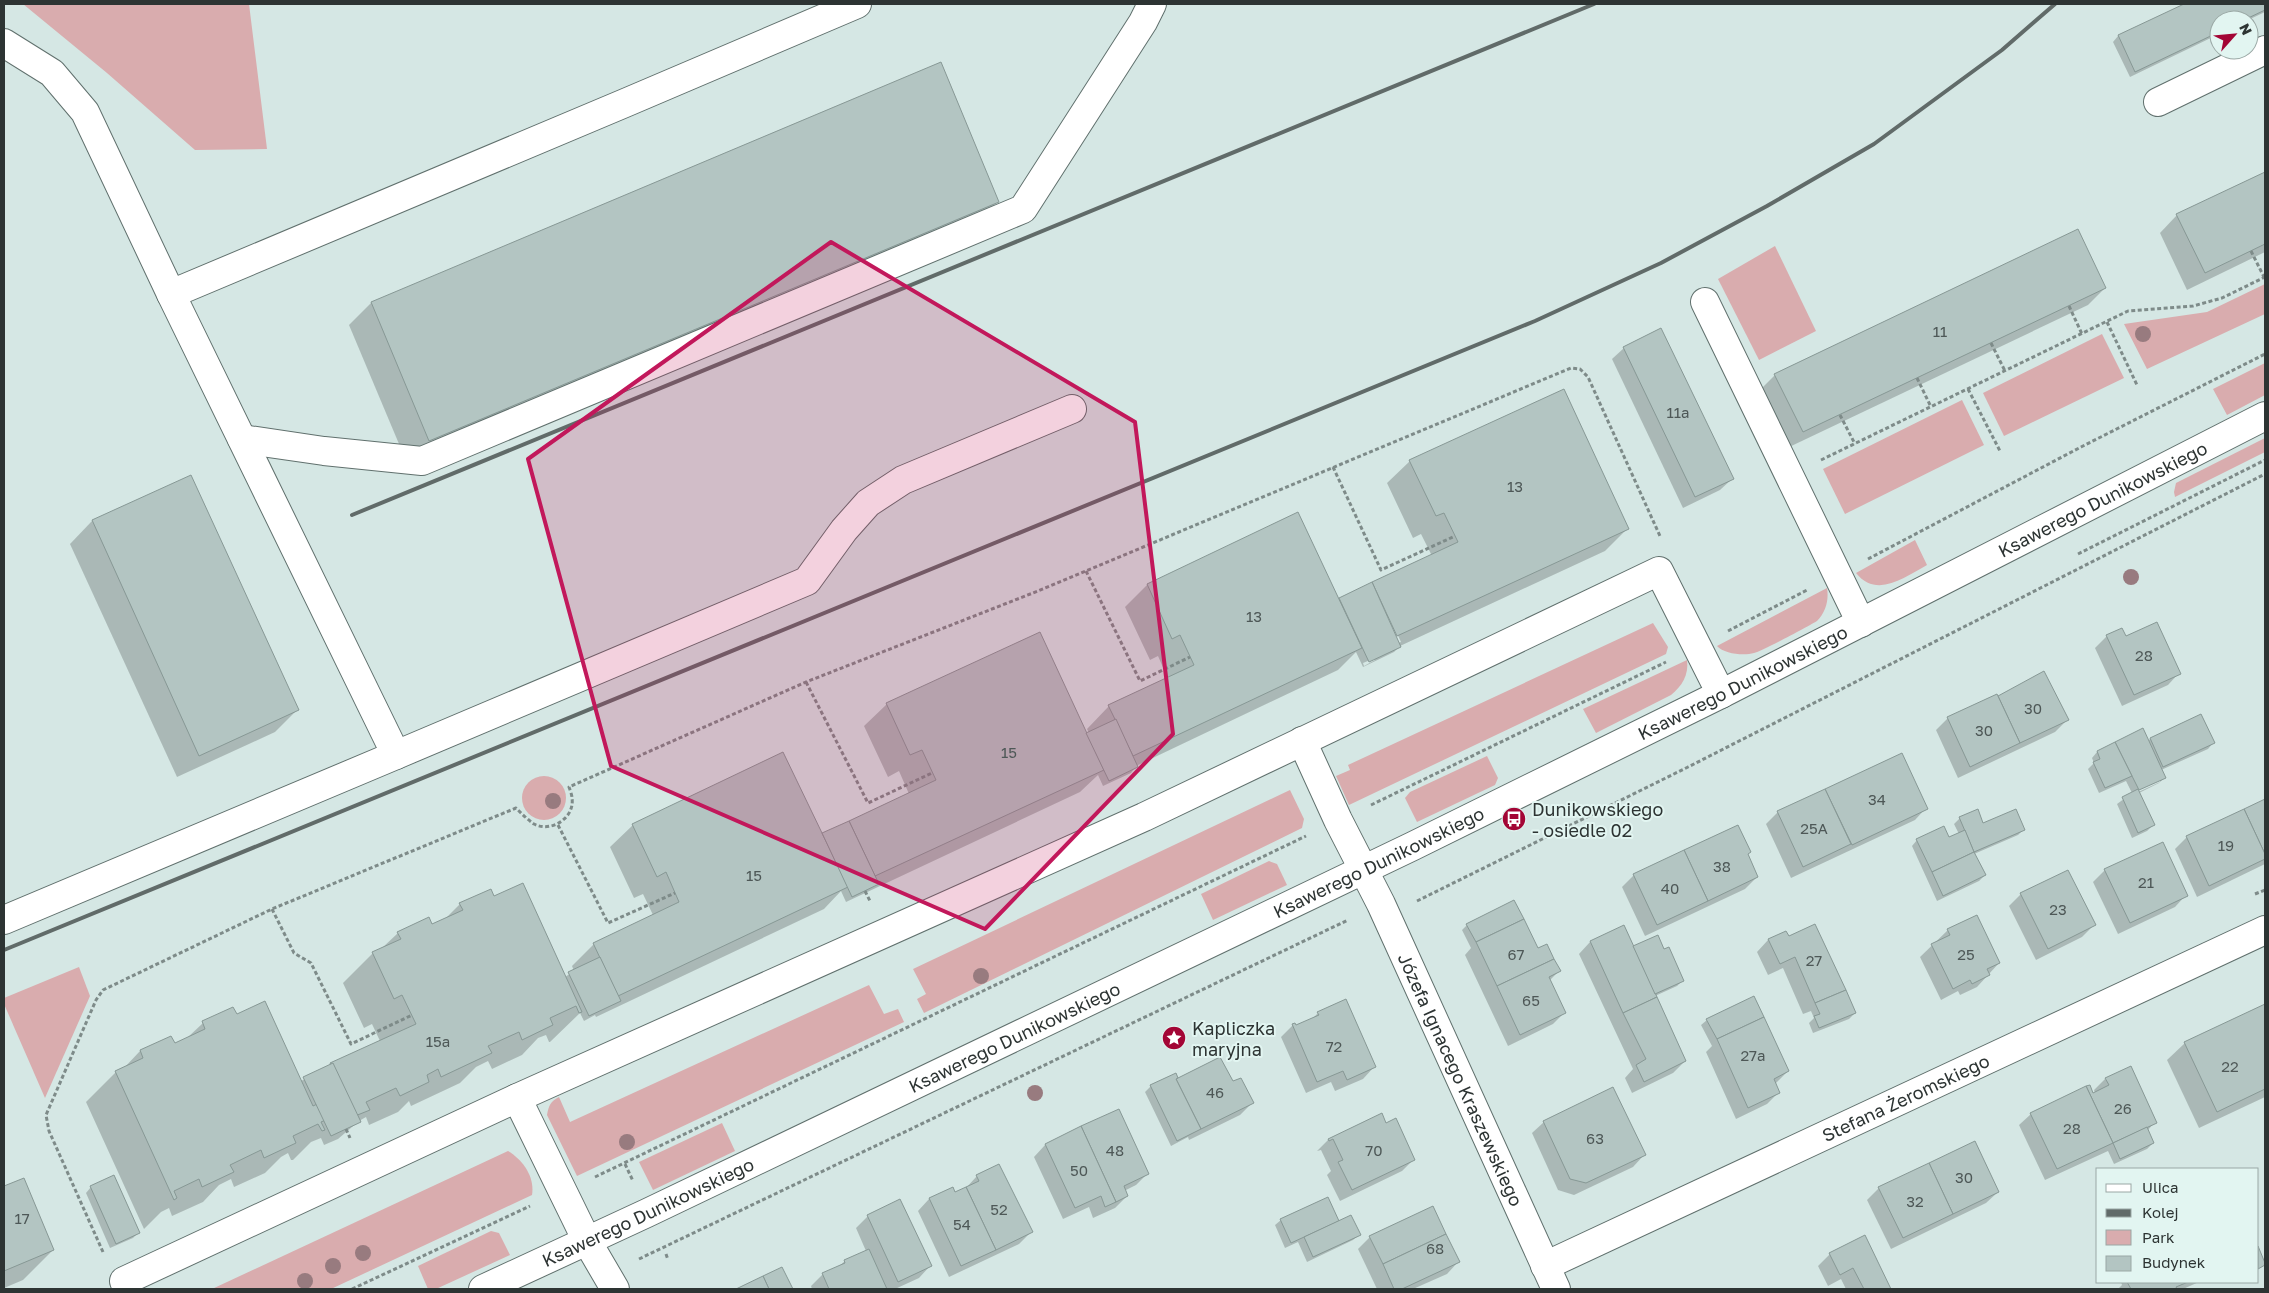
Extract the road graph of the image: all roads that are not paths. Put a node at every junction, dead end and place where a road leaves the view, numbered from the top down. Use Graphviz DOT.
graph roads {
  1 [pos="857,4"];
  2 [pos="1152,4"];
  3 [pos="4,43"];
  4 [pos="2265,50"];
  5 [pos="2158,102"];
  6 [pos="170,294"];
  7 [pos="1705,302"];
  8 [pos="1072,409"];
  9 [pos="2265,416"];
  10 [pos="242,438"];
  11 [pos="1861,622"];
  12 [pos="1721,694"];
  13 [pos="1302,741"];
  14 [pos="396,755"];
  15 [pos="1364,870"];
  16 [pos="4,920"];
  17 [pos="2265,930"];
  18 [pos="517,1098"];
  19 [pos="587,1241"];
  20 [pos="1551,1277"];
  21 [pos="127,1289"];
  22 [pos="483,1289"];
  23 [pos="615,1289"];
  1 -- 6 [label="street"];
  2 -- 10 [label="street"];
  3 -- 6 [label="street"];
  4 -- 5 [label="street"];
  6 -- 10 [label="street"];
  7 -- 11 [label="street"];
  8 -- 14 [label="street"];
  9 -- 11 [label="street, Ksawerego Dunikowskiego"];
  10 -- 14 [label="street"];
  11 -- 12 [label="street, Ksawerego Dunikowskiego"];
  12 -- 13 [label="street"];
  12 -- 15 [label="street, Ksawerego Dunikowskiego"];
  13 -- 15 [label="street, Józefa Ignacego Kraszewskiego"];
  13 -- 18 [label="street"];
  14 -- 16 [label="street"];
  15 -- 19 [label="street, Ksawerego Dunikowskiego"];
  15 -- 20 [label="street, Józefa Ignacego Kraszewskiego"];
  17 -- 20 [label="street, Stefana Żeromskiego"];
  18 -- 19 [label="street"];
  18 -- 21 [label="street"];
  19 -- 22 [label="street, Ksawerego Dunikowskiego"];
  19 -- 23 [label="street"];
}
